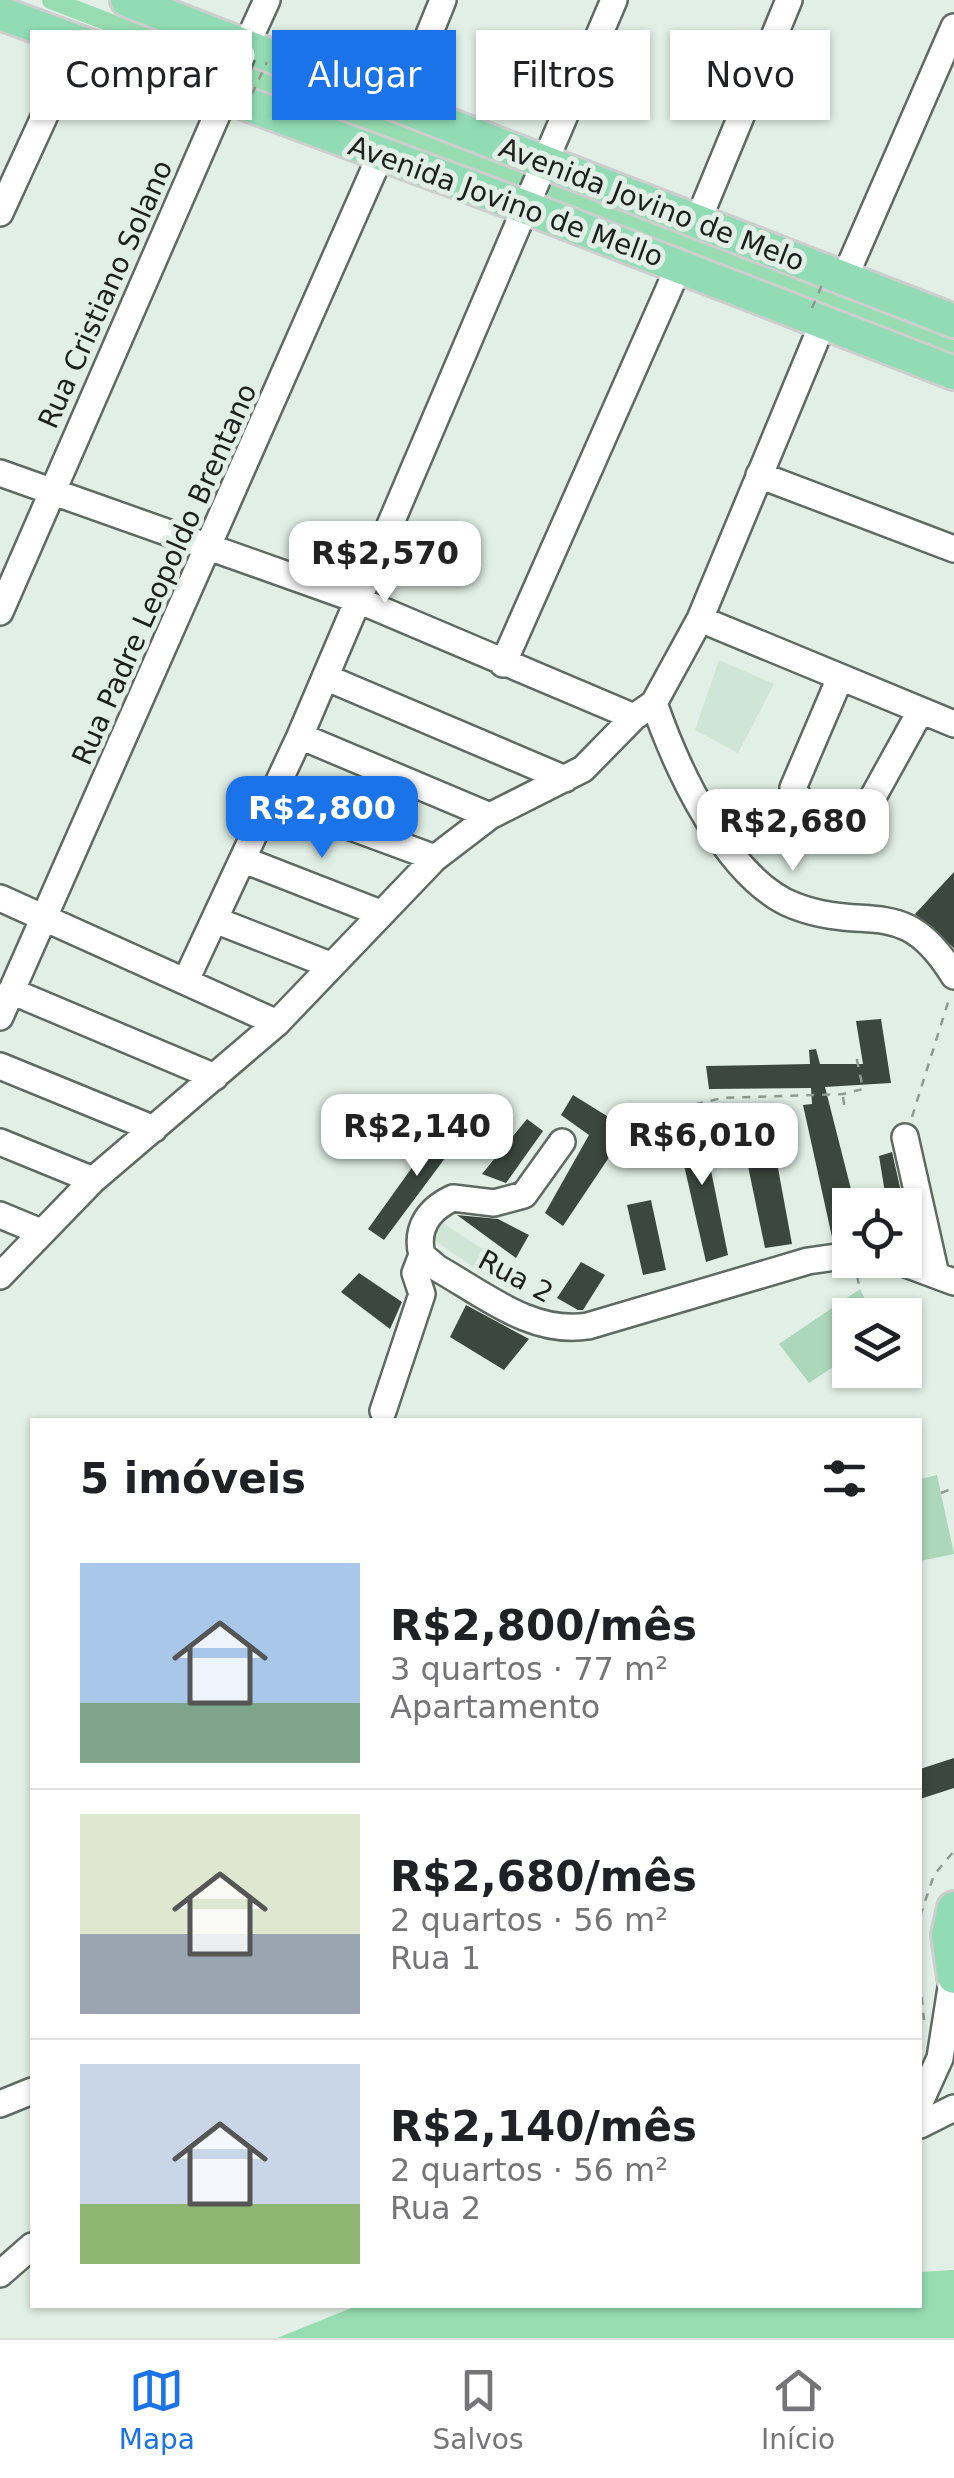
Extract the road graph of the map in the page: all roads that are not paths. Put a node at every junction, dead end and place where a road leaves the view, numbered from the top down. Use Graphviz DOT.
graph roads {
  1 [pos="127,0"];
  2 [pos="267,0"];
  3 [pos="443,0"];
  4 [pos="614,0"];
  5 [pos="789,0"];
  6 [pos="0,12"];
  7 [pos="954,27"];
  8 [pos="45,30"];
  9 [pos="196,30"];
  10 [pos="431,30"];
  11 [pos="252,54"];
  12 [pos="272,61"];
  13 [pos="252,99"];
  14 [pos="43,120"];
  15 [pos="222,120"];
  16 [pos="436,120"];
  17 [pos="381,154"];
  18 [pos="544,162"];
  19 [pos="525,207"];
  20 [pos="0,213"];
  21 [pos="698,224"];
  22 [pos="679,266"];
  23 [pos="833,282"];
  24 [pos="817,316"];
  25 [pos="954,321"];
  26 [pos="954,374"];
  27 [pos="0,473"];
  28 [pos="759,474"];
  29 [pos="50,494"];
  30 [pos="208,548"];
  31 [pos="954,549"];
  32 [pos="358,600"];
  33 [pos="0,612"];
  34 [pos="700,619"];
  35 [pos="503,664"];
  36 [pos="325,678"];
  37 [pos="840,678"];
  38 [pos="644,710"];
  39 [pos="920,712"];
  40 [pos="954,724"];
  41 [pos="300,736"];
  42 [pos="564,779"];
  43 [pos="272,798"];
  44 [pos="490,816"];
  45 [pos="435,858"];
  46 [pos="244,860"];
  47 [pos="0,898"];
  48 [pos="380,913"];
  49 [pos="45,918"];
  50 [pos="214,920"];
  51 [pos="330,965"];
  52 [pos="954,976"];
  53 [pos="186,978"];
  54 [pos="12,991"];
  55 [pos="0,1017"];
  56 [pos="277,1023"];
  57 [pos="0,1066"];
  58 [pos="214,1077"];
  59 [pos="154,1129"];
  60 [pos="905,1137"];
  61 [pos="0,1142"];
  62 [pos="562,1142"];
  63 [pos="93,1180"];
  64 [pos="0,1215"];
  65 [pos="41,1232"];
  66 [pos="422,1255"];
  67 [pos="832,1257"];
  68 [pos="0,1276"];
  69 [pos="945,1278"];
  70 [pos="383,1412"];
  71 [pos="954,1908"];
  72 [pos="954,1976"];
  73 [pos="30,2092"];
  74 [pos="922,2098"];
  75 [pos="0,2104"];
  76 [pos="954,2108"];
  77 [pos="922,2124"];
  78 [pos="30,2248"];
  79 [pos="0,2274"];
  1 -- 9 [label="main road, Avenida Jovino de Melo"];
  2 -- 11 [label="street, Rua Cristiano Solano"];
  3 -- 10 [label="street"];
  4 -- 18 [label="street"];
  5 -- 21 [label="street"];
  6 -- 8 [label="main road, Avenida Jovino de Mello"];
  7 -- 23 [label="street"];
  11 -- 12 [label="main road, Avenida Jovino de Melo"];
  13 -- 17 [label="main road, Avenida Jovino de Mello"];
  14 -- 20 [label="street"];
  15 -- 29 [label="street, Rua Cristiano Solano"];
  16 -- 18 [label="main road, Avenida Jovino de Melo"];
  17 -- 19 [label="main road, Avenida Jovino de Mello"];
  17 -- 30 [label="street, Rua Padre Leopoldo Brentano"];
  18 -- 19 [label="street"];
  18 -- 21 [label="main road, Avenida Jovino de Melo"];
  19 -- 22 [label="main road, Avenida Jovino de Mello"];
  19 -- 32 [label="street"];
  21 -- 23 [label="main road, Avenida Jovino de Melo"];
  22 -- 24 [label="main road, Avenida Jovino de Mello"];
  22 -- 35 [label="street"];
  23 -- 25 [label="main road, Avenida Jovino de Melo"];
  24 -- 26 [label="main road, Avenida Jovino de Mello"];
  24 -- 28 [label="street"];
  27 -- 29 [label="street"];
  28 -- 31 [label="street"];
  28 -- 34 [label="street"];
  29 -- 30 [label="street"];
  29 -- 33 [label="street, Rua Cristiano Solano"];
  30 -- 32 [label="street"];
  30 -- 49 [label="street, Rua Padre Leopoldo Brentano"];
  32 -- 35 [label="street"];
  32 -- 36 [label="street"];
  34 -- 37 [label="street"];
  34 -- 38 [label="street"];
  35 -- 38 [label="street"];
  36 -- 41 [label="street"];
  36 -- 42 [label="street"];
  37 -- 39 [label="street"];
  37 -- 39 [label="street"];
  38 -- 42 [label="street"];
  38 -- 52 [label="street"];
  39 -- 40 [label="street"];
  41 -- 43 [label="street"];
  41 -- 44 [label="street"];
  42 -- 44 [label="street"];
  43 -- 45 [label="street"];
  43 -- 46 [label="street"];
  44 -- 45 [label="street"];
  45 -- 48 [label="street"];
  46 -- 48 [label="street"];
  46 -- 50 [label="street"];
  47 -- 49 [label="street"];
  48 -- 51 [label="street"];
  49 -- 53 [label="street"];
  49 -- 54 [label="street, Rua Padre Leopoldo Brentano"];
  50 -- 51 [label="street"];
  50 -- 53 [label="street"];
  51 -- 56 [label="street"];
  53 -- 56 [label="street"];
  54 -- 55 [label="street, Rua Padre Leopoldo Brentano"];
  54 -- 58 [label="street"];
  56 -- 58 [label="street"];
  57 -- 59 [label="street"];
  58 -- 59 [label="street"];
  59 -- 63 [label="street"];
  60 -- 69 [label="street"];
  61 -- 63 [label="street"];
  62 -- 66 [label="street, Rua 2"];
  63 -- 65 [label="street"];
  64 -- 65 [label="street"];
  65 -- 68 [label="street"];
  66 -- 67 [label="street, Rua 2"];
  66 -- 70 [label="street"];
  71 -- 72 [label="main road"];
  72 -- 74 [label="street"];
  73 -- 75 [label="street"];
  76 -- 77 [label="street"];
  78 -- 79 [label="street"];
}
